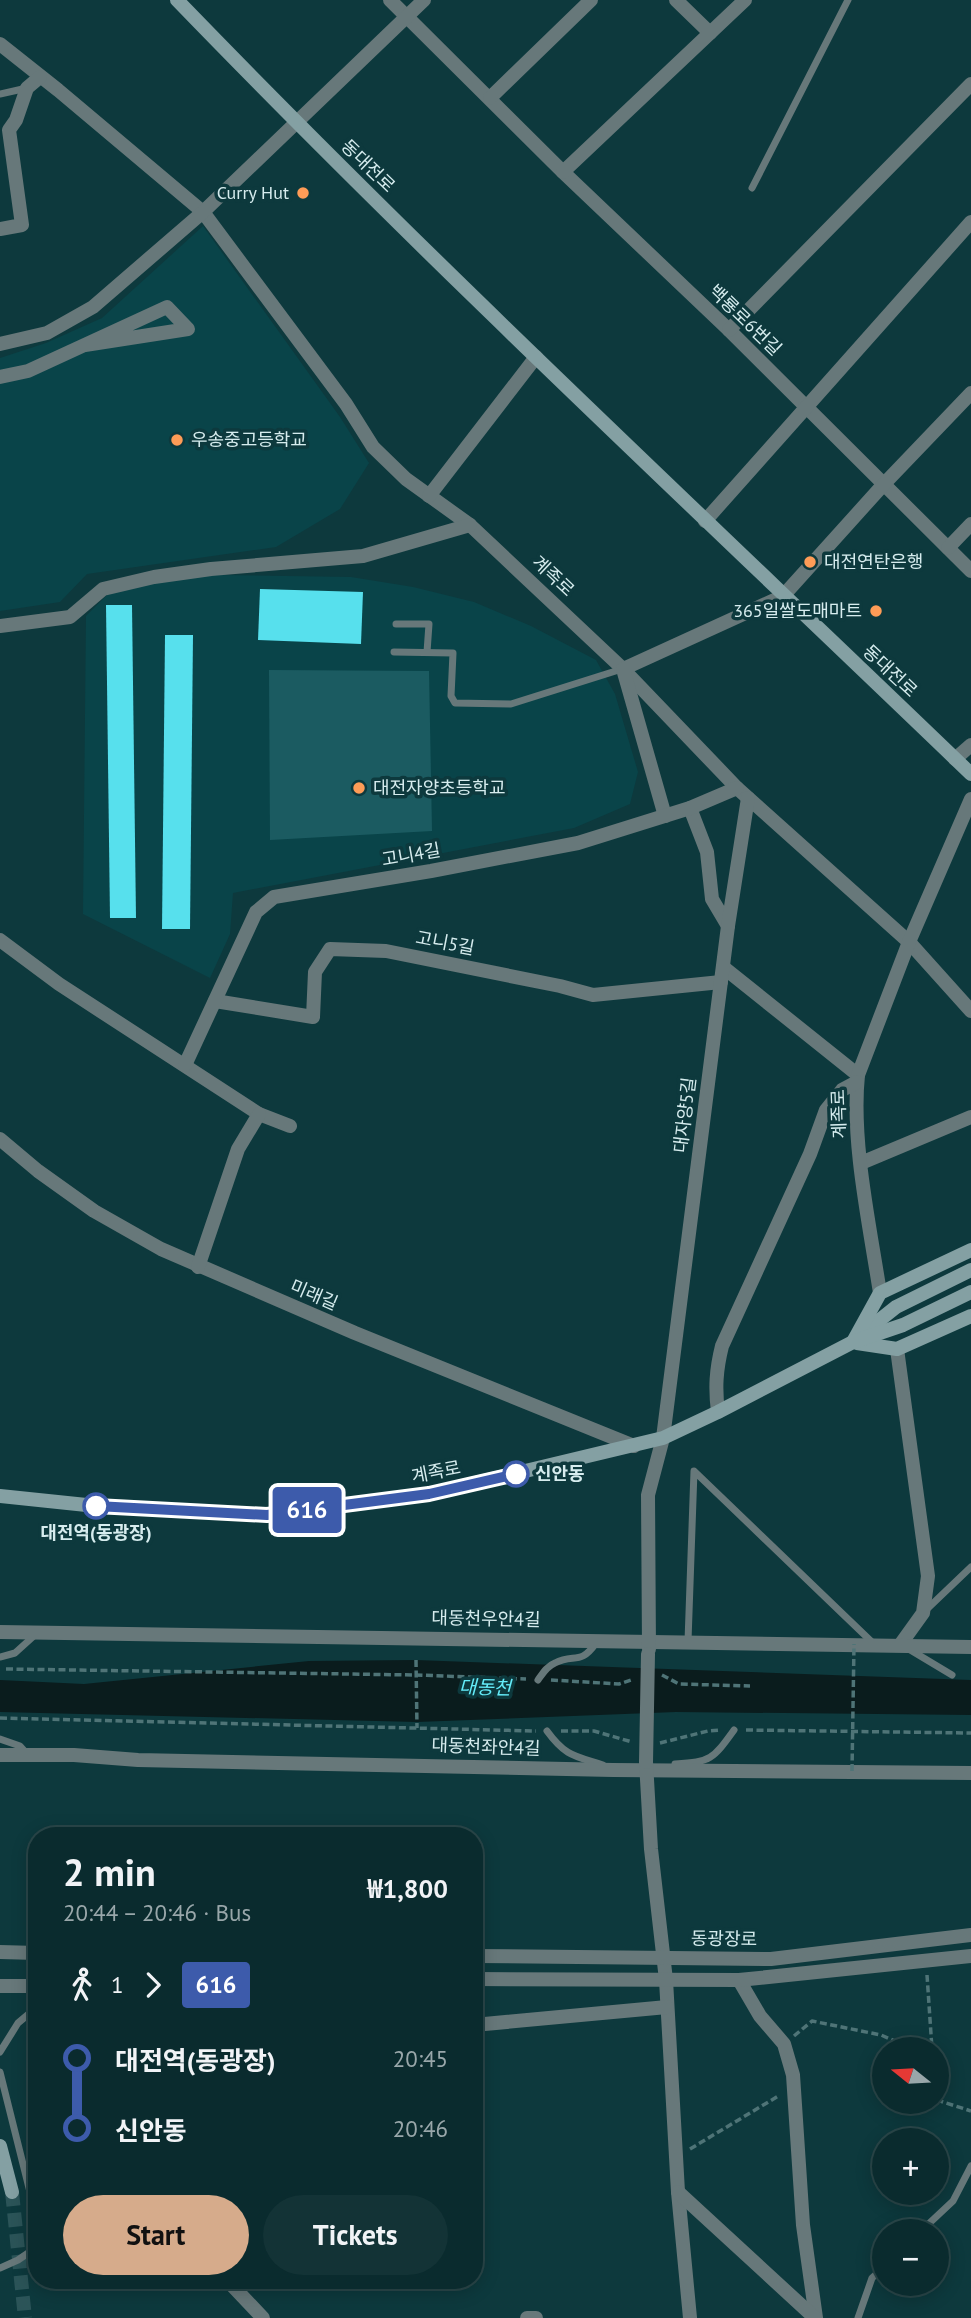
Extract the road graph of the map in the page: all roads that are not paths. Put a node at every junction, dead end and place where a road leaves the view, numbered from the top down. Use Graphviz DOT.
graph roads {
  1 [pos="177,0"];
  2 [pos="390,0"];
  3 [pos="424,0"];
  4 [pos="591,0"];
  5 [pos="676,0"];
  6 [pos="745,0"];
  7 [pos="848,0"];
  8 [pos="407,17"];
  9 [pos="710,33"];
  10 [pos="0,44"];
  11 [pos="40,77"];
  12 [pos="971,84"];
  13 [pos="27,88"];
  14 [pos="0,94"];
  15 [pos="490,98"];
  16 [pos="296,122"];
  17 [pos="563,172"];
  18 [pos="752,188"];
  19 [pos="203,212"];
  20 [pos="971,222"];
  21 [pos="0,229"];
  22 [pos="729,330"];
  23 [pos="0,344"];
  24 [pos="85,345"];
  25 [pos="536,357"];
  26 [pos="0,377"];
  27 [pos="971,393"];
  28 [pos="807,408"];
  29 [pos="883,485"];
  30 [pos="429,496"];
  31 [pos="705,521"];
  32 [pos="971,524"];
  33 [pos="470,525"];
  34 [pos="948,548"];
  35 [pos="971,571"];
  36 [pos="783,596"];
  37 [pos="396,624"];
  38 [pos="0,626"];
  39 [pos="394,652"];
  40 [pos="428,652"];
  41 [pos="623,669"];
  42 [pos="971,745"];
  43 [pos="955,759"];
  44 [pos="971,775"];
  45 [pos="743,793"];
  46 [pos="971,799"];
  47 [pos="690,808"];
  48 [pos="665,816"];
  49 [pos="728,926"];
  50 [pos="0,940"];
  51 [pos="909,942"];
  52 [pos="723,967"];
  53 [pos="721,982"];
  54 [pos="215,1001"];
  55 [pos="971,1011"];
  56 [pos="185,1065"];
  57 [pos="857,1079"];
  58 [pos="259,1114"];
  59 [pos="971,1117"];
  60 [pos="290,1126"];
  61 [pos="0,1139"];
  62 [pos="861,1163"];
  63 [pos="971,1250"];
  64 [pos="198,1267"];
  65 [pos="971,1270"];
  66 [pos="971,1292"];
  67 [pos="880,1293"];
  68 [pos="971,1316"];
  69 [pos="852,1342"];
  70 [pos="897,1349"];
  71 [pos="718,1412"];
  72 [pos="663,1438"];
  73 [pos="634,1446"];
  74 [pos="0,1496"];
  75 [pos="971,1567"];
  76 [pos="923,1613"];
  77 [pos="0,1632"];
  78 [pos="37,1633"];
  79 [pos="598,1640"];
  80 [pos="688,1641"];
  81 [pos="874,1644"];
  82 [pos="902,1645"];
  83 [pos="971,1647"];
  84 [pos="649,1648"];
  85 [pos="0,1657"];
  86 [pos="951,1675"];
  87 [pos="538,1679"];
  88 [pos="733,1730"];
  89 [pos="547,1731"];
  90 [pos="0,1739"];
  91 [pos="0,1755"];
  92 [pos="28,1755"];
  93 [pos="646,1766"];
  94 [pos="612,1770"];
  95 [pos="971,1773"];
  96 [pos="971,1935"];
  97 [pos="0,1952"];
  98 [pos="28,1952"];
  99 [pos="483,1956"];
  100 [pos="971,1956"];
  101 [pos="663,1958"];
  102 [pos="483,1979"];
  103 [pos="666,1980"];
  104 [pos="739,1980"];
  105 [pos="0,1986"];
  106 [pos="28,1986"];
  107 [pos="667,2007"];
  108 [pos="28,2015"];
  109 [pos="483,2024"];
  110 [pos="0,2052"];
  111 [pos="0,2072"];
  112 [pos="0,2146"];
  113 [pos="971,2166"];
  114 [pos="28,2184"];
  115 [pos="12,2192"];
  116 [pos="678,2192"];
  117 [pos="934,2219"];
  118 [pos="28,2253"];
  119 [pos="0,2268"];
  120 [pos="872,2278"];
  121 [pos="236,2289"];
  122 [pos="263,2318"];
  123 [pos="527,2318"];
  124 [pos="536,2318"];
  125 [pos="690,2318"];
  126 [pos="815,2318"];
  127 [pos="858,2318"];
  1 -- 16 [label="main road, 동대전로"];
  2 -- 8 [label="street, 백룡로6번길"];
  3 -- 8 [label="street"];
  4 -- 15 [label="street"];
  5 -- 9 [label="street"];
  6 -- 9 [label="street"];
  7 -- 18 [label="lane"];
  8 -- 15 [label="street, 백룡로6번길"];
  8 -- 16 [label="street"];
  9 -- 17 [label="street"];
  10 -- 11 [label="street, 계족로"];
  11 -- 13 [label="street"];
  11 -- 19 [label="street, 계족로"];
  12 -- 22 [label="street"];
  13 -- 14 [label="lane"];
  13 -- 21 [label="street"];
  15 -- 17 [label="street, 백룡로6번길"];
  16 -- 19 [label="street"];
  16 -- 25 [label="main road, 동대전로"];
  17 -- 22 [label="street, 백룡로6번길"];
  19 -- 23 [label="street"];
  19 -- 30 [label="street, 계족로"];
  20 -- 28 [label="street"];
  22 -- 28 [label="street, 백룡로6번길"];
  24 -- 24 [label="street"];
  24 -- 26 [label="street"];
  25 -- 30 [label="street"];
  25 -- 31 [label="main road, 동대전로"];
  27 -- 29 [label="street"];
  28 -- 29 [label="street, 백룡로6번길"];
  28 -- 31 [label="street"];
  29 -- 34 [label="street, 백룡로6번길"];
  29 -- 36 [label="street"];
  30 -- 33 [label="street, 계족로"];
  31 -- 36 [label="main road, 동대전로"];
  32 -- 34 [label="street"];
  33 -- 38 [label="street"];
  33 -- 41 [label="street, 계족로"];
  34 -- 35 [label="street, 백룡로6번길"];
  36 -- 41 [label="street"];
  36 -- 43 [label="main road, 동대전로"];
  37 -- 40 [label="lane"];
  39 -- 40 [label="lane"];
  40 -- 41 [label="lane"];
  41 -- 45 [label="street, 계족로"];
  41 -- 48 [label="street"];
  42 -- 43 [label="street"];
  43 -- 44 [label="main road, 동대전로"];
  45 -- 47 [label="street, 고니4길"];
  45 -- 49 [label="street, 대자양5길"];
  45 -- 51 [label="street, 계족로"];
  46 -- 51 [label="street, 계족로"];
  47 -- 48 [label="street, 고니4길"];
  47 -- 49 [label="street"];
  48 -- 54 [label="street, 고니4길"];
  49 -- 52 [label="street, 대자양5길"];
  50 -- 56 [label="street"];
  51 -- 55 [label="street, 계족로"];
  51 -- 57 [label="street, 계족로"];
  52 -- 53 [label="street, 대자양5길"];
  52 -- 57 [label="street"];
  53 -- 54 [label="street, 고니5길"];
  53 -- 72 [label="street, 대자양5길"];
  54 -- 56 [label="street, 고니4길"];
  56 -- 58 [label="street"];
  57 -- 62 [label="street, 계족로"];
  57 -- 71 [label="street"];
  58 -- 60 [label="street"];
  58 -- 64 [label="street"];
  59 -- 62 [label="street"];
  61 -- 64 [label="street, 미래길"];
  62 -- 67 [label="street, 계족로"];
  63 -- 67 [label="main road"];
  64 -- 73 [label="street, 미래길"];
  65 -- 69 [label="main road, 계족로"];
  66 -- 69 [label="main road, 계족로"];
  67 -- 69 [label="main road"];
  68 -- 70 [label="main road"];
  69 -- 70 [label="main road"];
  69 -- 71 [label="main road, 계족로"];
  70 -- 76 [label="street"];
  71 -- 72 [label="main road, 계족로"];
  72 -- 73 [label="main road, 계족로"];
  72 -- 84 [label="street, 대자양5길"];
  73 -- 74 [label="main road, 계족로"];
  75 -- 76 [label="lane"];
  76 -- 82 [label="street"];
  77 -- 78 [label="street, 대동천우안4길"];
  78 -- 79 [label="street, 대동천우안4길"];
  78 -- 85 [label="lane"];
  79 -- 84 [label="street, 대동천우안4길"];
  79 -- 87 [label="lane"];
  80 -- 81 [label="street, 대동천우안4길"];
  80 -- 81 [label="lane"];
  80 -- 84 [label="street, 대동천우안4길"];
  81 -- 82 [label="street, 대동천우안4길"];
  82 -- 83 [label="street, 대동천우안4길"];
  82 -- 86 [label="lane"];
  84 -- 93 [label="street, 대자양5길, bridge"];
  88 -- 93 [label="lane"];
  89 -- 94 [label="lane"];
  90 -- 92 [label="lane"];
  91 -- 92 [label="street, 대동천좌안4길"];
  92 -- 94 [label="street, 대동천좌안4길"];
  93 -- 94 [label="street, 대동천좌안4길"];
  93 -- 95 [label="street, 대동천좌안4길"];
  93 -- 101 [label="street, 대자양5길"];
  96 -- 101 [label="street, 동광장로"];
  97 -- 98 [label="street"];
  99 -- 101 [label="street, 동광장로"];
  100 -- 104 [label="street"];
  101 -- 103 [label="street, 대자양5길"];
  102 -- 103 [label="street"];
  103 -- 104 [label="street"];
  103 -- 107 [label="street, 대자양5길"];
  104 -- 126 [label="street"];
  105 -- 106 [label="street"];
  107 -- 109 [label="street"];
  107 -- 116 [label="street, 대자양5길"];
  108 -- 110 [label="lane"];
  111 -- 114 [label="lane"];
  112 -- 115 [label="main road"];
  113 -- 117 [label="lane"];
  116 -- 125 [label="street, 대자양5길"];
  116 -- 126 [label="street"];
  118 -- 119 [label="lane"];
  120 -- 127 [label="lane"];
  121 -- 122 [label="street"];
  123 -- 124 [label="street"];
}
